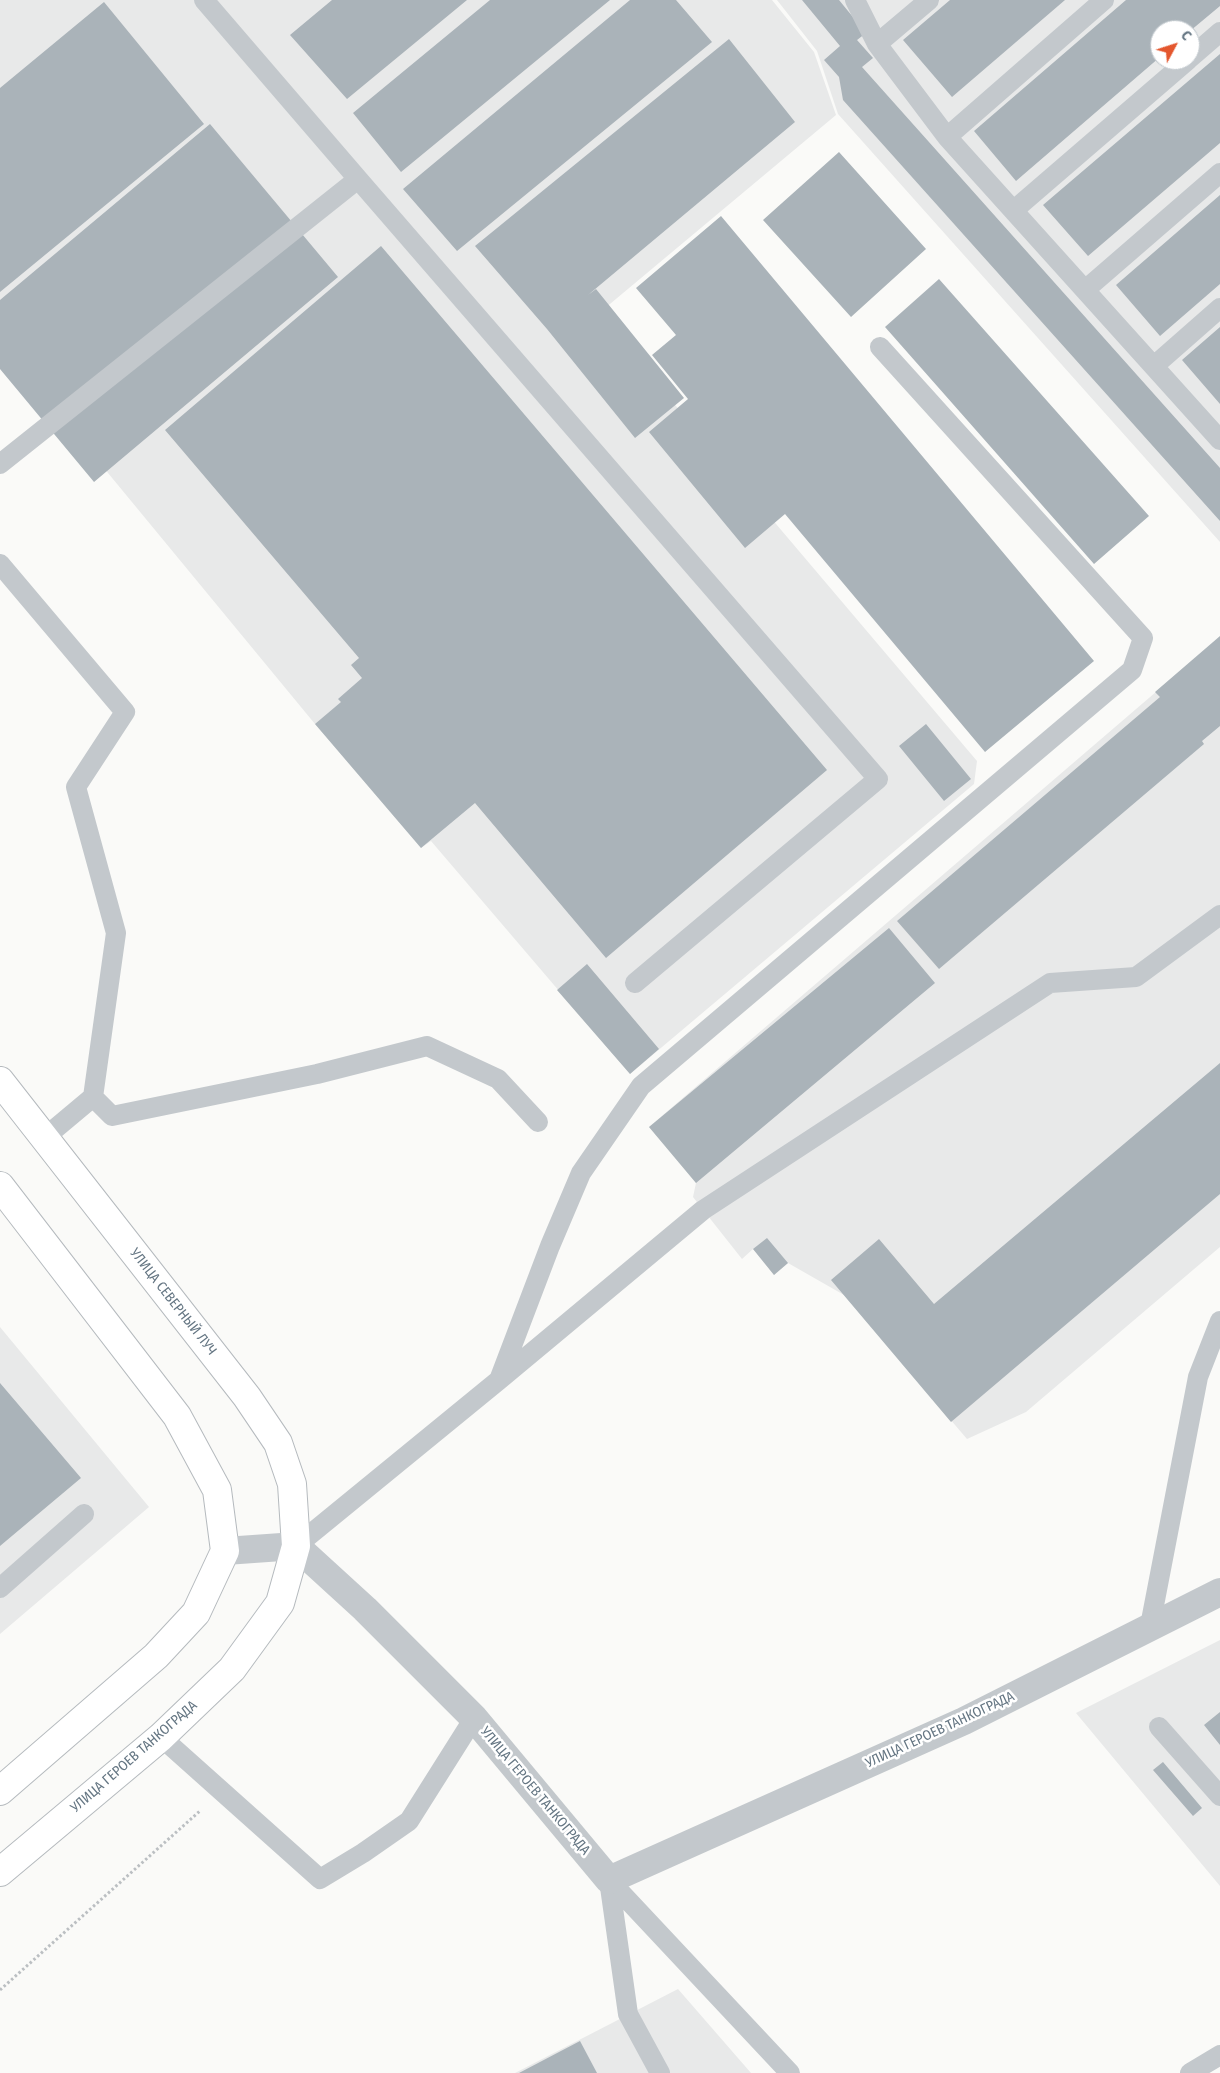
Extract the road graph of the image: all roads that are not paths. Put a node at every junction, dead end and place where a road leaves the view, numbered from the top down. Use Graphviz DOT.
graph roads {
  1 [pos="204,0"];
  2 [pos="854,0"];
  3 [pos="929,0"];
  4 [pos="1104,0"];
  5 [pos="1220,32"];
  6 [pos="877,44"];
  7 [pos="1200,49"];
  8 [pos="1176,70"];
  9 [pos="947,137"];
  10 [pos="1220,173"];
  11 [pos="358,179"];
  12 [pos="1014,210"];
  13 [pos="1085,290"];
  14 [pos="1220,308"];
  15 [pos="880,347"];
  16 [pos="1154,366"];
  17 [pos="1220,440"];
  18 [pos="0,464"];
  19 [pos="0,564"];
  20 [pos="1220,915"];
  21 [pos="635,983"];
  22 [pos="0,1081"];
  23 [pos="93,1097"];
  24 [pos="538,1122"];
  25 [pos="44,1138"];
  26 [pos="0,1186"];
  27 [pos="1220,1321"];
  28 [pos="499,1380"];
  29 [pos="84,1514"];
  30 [pos="296,1546"];
  31 [pos="226,1551"];
  32 [pos="0,1588"];
  33 [pos="1220,1592"];
  34 [pos="1150,1626"];
  35 [pos="474,1718"];
  36 [pos="1159,1727"];
  37 [pos="161,1737"];
  38 [pos="0,1790"];
  39 [pos="1220,1796"];
  40 [pos="0,1872"];
  41 [pos="609,1880"];
  42 [pos="1220,2055"];
  43 [pos="660,2073"];
  44 [pos="790,2073"];
  45 [pos="1190,2073"];
  1 -- 11 [label="lane"];
  2 -- 6 [label="lane"];
  3 -- 6 [label="lane"];
  4 -- 9 [label="lane"];
  5 -- 7 [label="lane"];
  6 -- 9 [label="lane"];
  8 -- 12 [label="lane"];
  9 -- 12 [label="lane"];
  10 -- 13 [label="lane"];
  11 -- 18 [label="lane"];
  11 -- 21 [label="lane"];
  12 -- 13 [label="lane"];
  13 -- 16 [label="lane"];
  14 -- 16 [label="lane"];
  15 -- 28 [label="lane"];
  16 -- 17 [label="lane"];
  19 -- 23 [label="lane"];
  20 -- 28 [label="lane"];
  22 -- 25 [label="main road, УЛИЦА СЕВЕРНЫЙ ЛУЧ"];
  23 -- 24 [label="lane"];
  23 -- 25 [label="lane"];
  25 -- 30 [label="main road, УЛИЦА СЕВЕРНЫЙ ЛУЧ"];
  26 -- 31 [label="main road"];
  27 -- 34 [label="lane"];
  28 -- 30 [label="lane"];
  29 -- 32 [label="lane"];
  30 -- 31 [label="street"];
  30 -- 35 [label="street, УЛИЦА ГЕРОЕВ ТАНКОГРАДА"];
  30 -- 37 [label="main road, УЛИЦА ГЕРОЕВ ТАНКОГРАДА"];
  31 -- 38 [label="main road"];
  33 -- 34 [label="street, УЛИЦА ГЕРОЕВ ТАНКОГРАДА"];
  34 -- 41 [label="street, УЛИЦА ГЕРОЕВ ТАНКОГРАДА"];
  35 -- 37 [label="lane"];
  35 -- 41 [label="street, УЛИЦА ГЕРОЕВ ТАНКОГРАДА"];
  36 -- 39 [label="lane"];
  37 -- 40 [label="main road, УЛИЦА ГЕРОЕВ ТАНКОГРАДА"];
  41 -- 43 [label="lane"];
  41 -- 44 [label="lane"];
  42 -- 45 [label="lane"];
}
